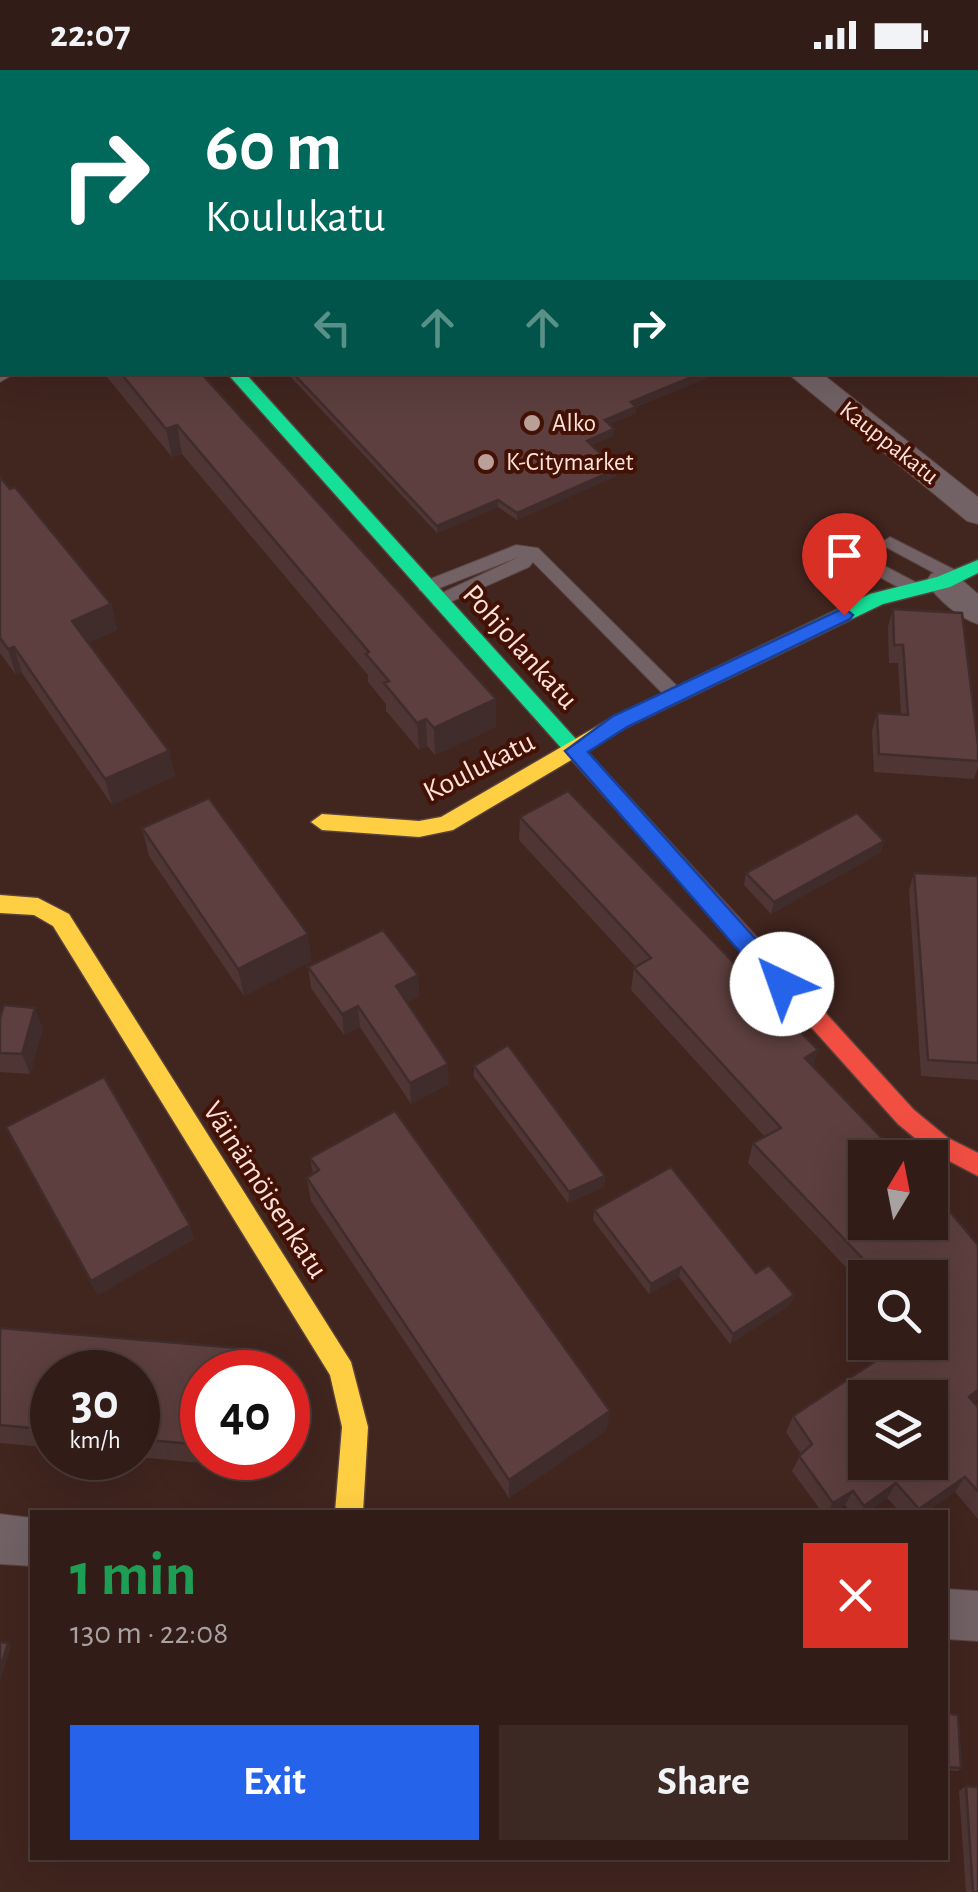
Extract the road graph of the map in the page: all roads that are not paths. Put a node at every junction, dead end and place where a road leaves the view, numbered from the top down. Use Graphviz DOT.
graph roads {
  1 [pos="237,375"];
  2 [pos="804,375"];
  3 [pos="978,513"];
  4 [pos="890,542"];
  5 [pos="858,558"];
  6 [pos="978,566"];
  7 [pos="938,583"];
  8 [pos="433,594"];
  9 [pos="978,612"];
  10 [pos="676,696"];
  11 [pos="575,751"];
  12 [pos="322,822"];
  13 [pos="0,904"];
  14 [pos="978,1165"];
  15 [pos="349,1510"];
  16 [pos="0,1540"];
  17 [pos="30,1542"];
  18 [pos="948,1614"];
  19 [pos="978,1616"];
  1 -- 8 [label="street, Pohjolankatu"];
  2 -- 3 [label="street, Kauppakatu"];
  4 -- 7 [label="lane"];
  5 -- 7 [label="lane"];
  6 -- 7 [label="street, Koulukatu"];
  7 -- 9 [label="street"];
  7 -- 10 [label="street, Koulukatu"];
  8 -- 10 [label="lane"];
  8 -- 11 [label="street, Pohjolankatu"];
  10 -- 11 [label="street, Koulukatu"];
  11 -- 12 [label="street, Koulukatu"];
  11 -- 14 [label="street, Pohjolankatu"];
  13 -- 15 [label="street, Väinämöisenkatu"];
  16 -- 17 [label="street"];
  18 -- 19 [label="street"];
}
